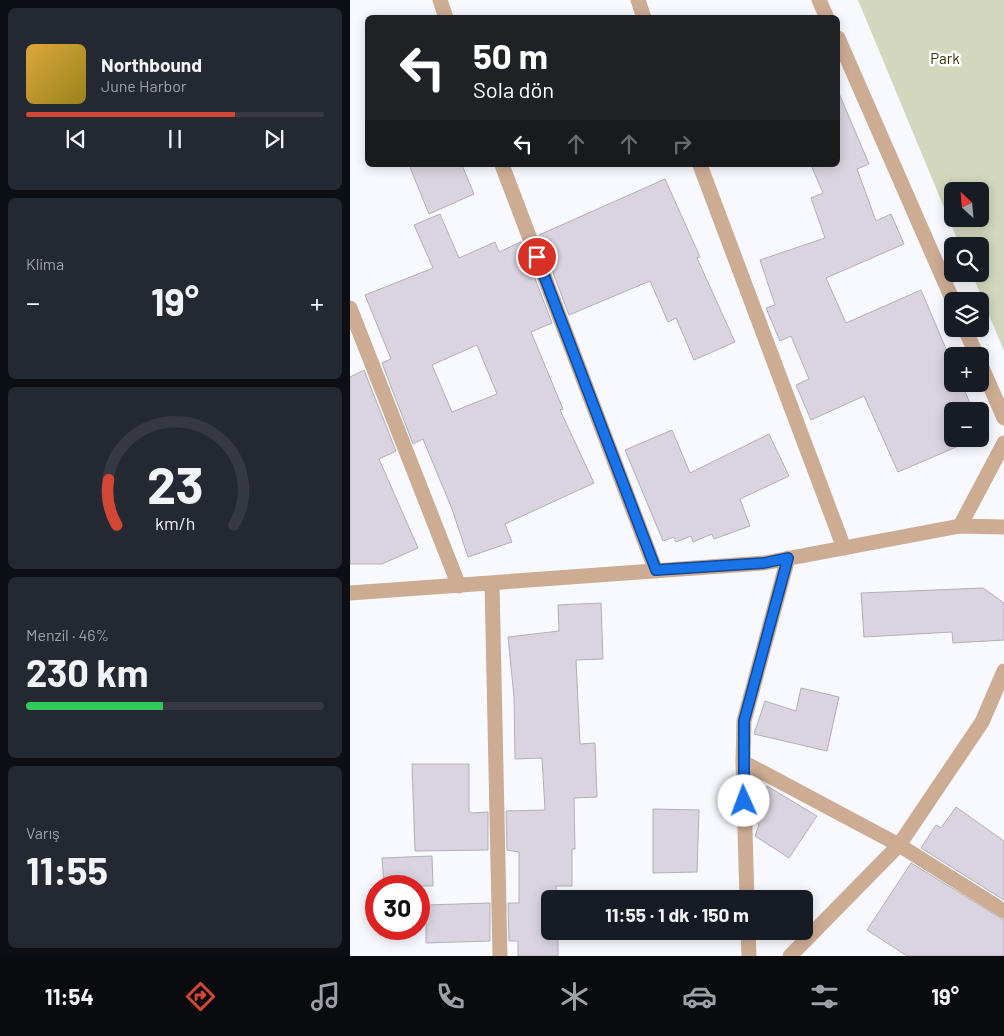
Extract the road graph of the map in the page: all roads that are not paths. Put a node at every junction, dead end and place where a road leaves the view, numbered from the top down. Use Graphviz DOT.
graph roads {
  1 [pos="440,0"];
  2 [pos="638,0"];
  3 [pos="819,0"];
  4 [pos="445,15"];
  5 [pos="643,15"];
  6 [pos="826,15"];
  7 [pos="840,43"];
  8 [pos="503,167"];
  9 [pos="701,167"];
  10 [pos="950,292"];
  11 [pos="350,308"];
  12 [pos="989,383"];
  13 [pos="1004,418"];
  14 [pos="1004,443"];
  15 [pos="960,526"];
  16 [pos="1004,527"];
  17 [pos="844,548"];
  18 [pos="788,558"];
  19 [pos="656,570"];
  20 [pos="492,583"];
  21 [pos="458,586"];
  22 [pos="350,593"];
  23 [pos="1004,671"];
  24 [pos="743,762"];
  25 [pos="899,845"];
  26 [pos="747,890"];
  27 [pos="1004,911"];
  28 [pos="748,940"];
  29 [pos="500,956"];
  30 [pos="749,956"];
  31 [pos="790,956"];
  1 -- 4 [label="street"];
  2 -- 5 [label="street"];
  3 -- 6 [label="street"];
  7 -- 10 [label="street"];
  8 -- 19 [label="street"];
  9 -- 17 [label="street"];
  11 -- 21 [label="street"];
  12 -- 13 [label="street"];
  14 -- 15 [label="street"];
  15 -- 16 [label="street"];
  15 -- 17 [label="street"];
  17 -- 18 [label="street"];
  18 -- 19 [label="street"];
  18 -- 24 [label="street"];
  19 -- 20 [label="street"];
  20 -- 21 [label="street"];
  20 -- 29 [label="street"];
  21 -- 22 [label="street"];
  23 -- 25 [label="street"];
  24 -- 25 [label="street"];
  24 -- 26 [label="street"];
  25 -- 27 [label="street"];
  25 -- 31 [label="street"];
  28 -- 30 [label="street"];
}
